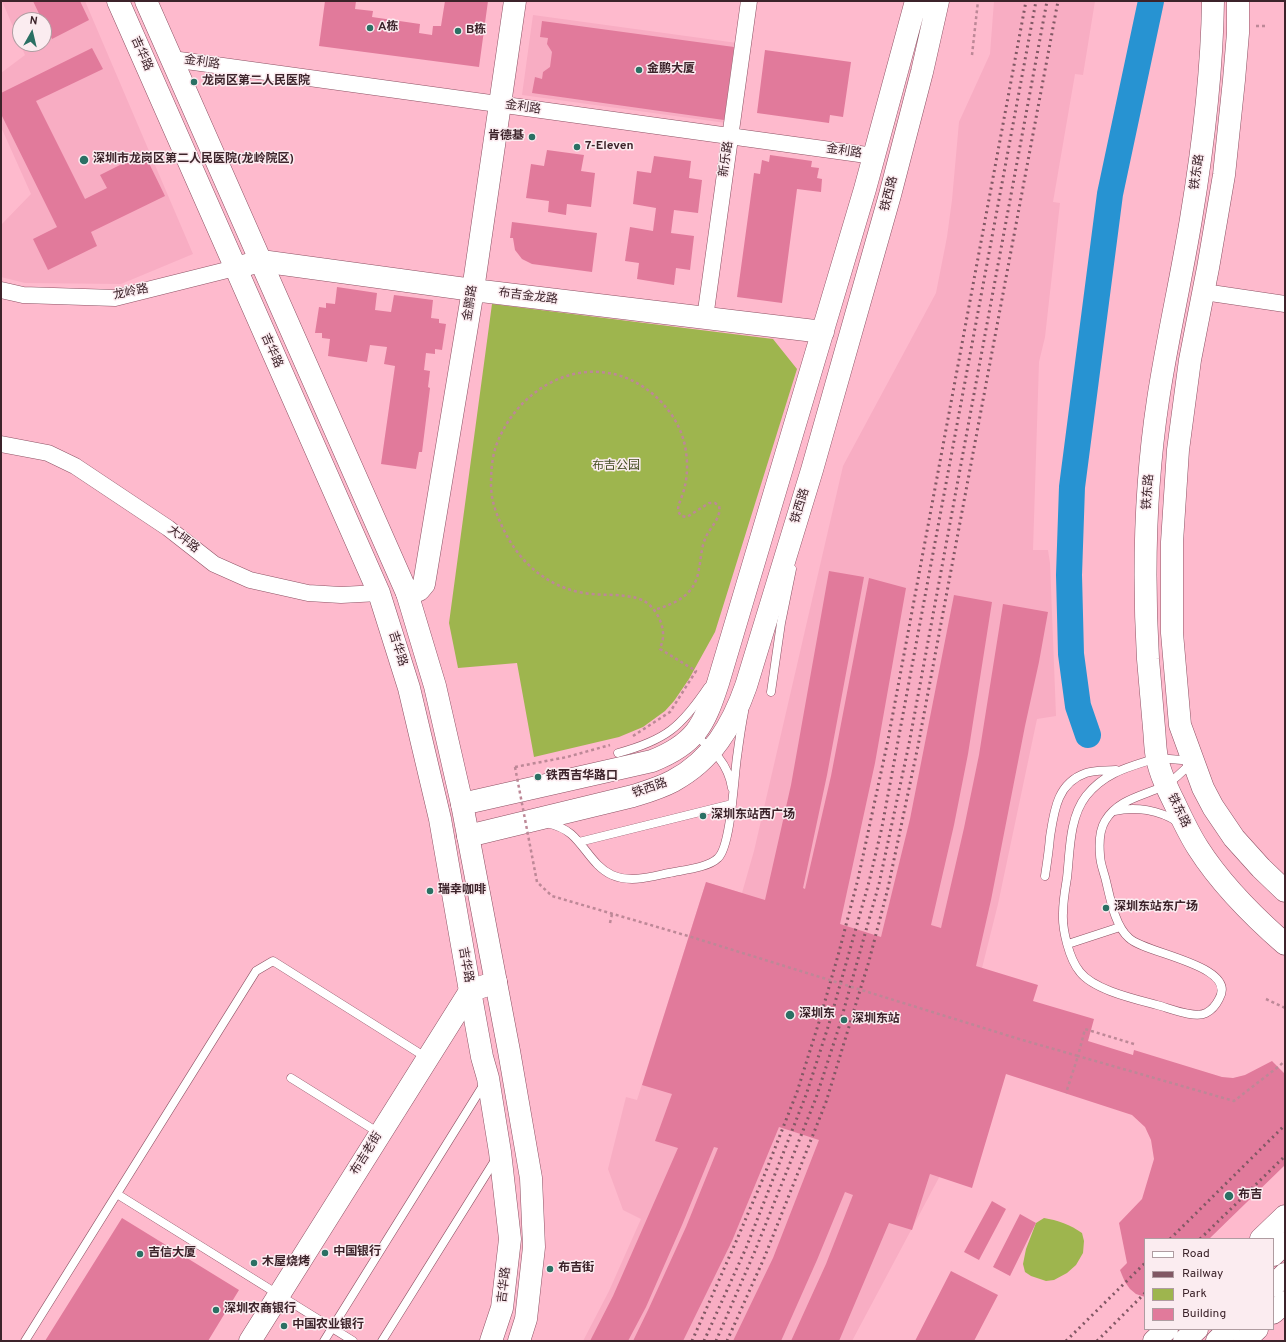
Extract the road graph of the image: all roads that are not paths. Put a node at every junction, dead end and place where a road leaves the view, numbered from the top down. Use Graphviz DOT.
graph roads {
  1 [pos="118,1"];
  2 [pos="146,1"];
  3 [pos="515,1"];
  4 [pos="749,1"];
  5 [pos="916,1"];
  6 [pos="938,1"];
  7 [pos="1212,1"];
  8 [pos="1238,1"];
  9 [pos="172,59"];
  10 [pos="500,104"];
  11 [pos="730,136"];
  12 [pos="874,156"];
  13 [pos="865,189"];
  14 [pos="890,195"];
  15 [pos="261,261"];
  16 [pos="235,268"];
  17 [pos="1,290"];
  18 [pos="473,290"];
  19 [pos="1204,292"];
  20 [pos="1285,304"];
  21 [pos="706,318"];
  22 [pos="823,332"];
  23 [pos="1,444"];
  24 [pos="812,470"];
  25 [pos="798,544"];
  26 [pos="795,559"];
  27 [pos="378,593"];
  28 [pos="407,593"];
  29 [pos="726,657"];
  30 [pos="753,662"];
  31 [pos="771,692"];
  32 [pos="694,734"];
  33 [pos="712,750"];
  34 [pos="618,753"];
  35 [pos="1157,758"];
  36 [pos="1194,761"];
  37 [pos="1119,770"];
  38 [pos="1166,785"];
  39 [pos="462,804"];
  40 [pos="732,804"];
  41 [pos="1112,812"];
  42 [pos="530,821"];
  43 [pos="1187,830"];
  44 [pos="468,836"];
  45 [pos="579,842"];
  46 [pos="1045,876"];
  47 [pos="1285,891"];
  48 [pos="1120,927"];
  49 [pos="1068,944"];
  50 [pos="1285,944"];
  51 [pos="496,982"];
  52 [pos="470,991"];
  53 [pos="427,1058"];
  54 [pos="291,1078"];
  55 [pos="488,1078"];
  56 [pos="380,1134"];
  57 [pos="500,1152"];
  58 [pos="117,1194"];
  59 [pos="1285,1216"];
  60 [pos="1262,1238"];
  61 [pos="1285,1243"];
  62 [pos="1274,1254"];
  63 [pos="1285,1255"];
  64 [pos="1274,1265"];
  65 [pos="1285,1274"];
  66 [pos="1274,1285"];
  67 [pos="279,1295"];
  68 [pos="1285,1302"];
  69 [pos="1274,1313"];
  70 [pos="332,1328"];
  71 [pos="1166,1330"];
  72 [pos="1196,1330"];
  73 [pos="1207,1330"];
  74 [pos="1228,1330"];
  75 [pos="1256,1330"];
  76 [pos="25,1341"];
  77 [pos="250,1341"];
  78 [pos="324,1341"];
  79 [pos="353,1341"];
  80 [pos="382,1341"];
  81 [pos="491,1341"];
  82 [pos="519,1341"];
  83 [pos="1154,1341"];
  84 [pos="1184,1341"];
  85 [pos="1195,1341"];
  86 [pos="1217,1341"];
  87 [pos="1244,1341"];
  1 -- 16 [label="main road, 吉华路"];
  2 -- 9 [label="main road, 吉华路"];
  3 -- 10 [label="main road, 金鹏路"];
  4 -- 11 [label="street, 新乐路"];
  5 -- 12 [label="main road, 铁西路"];
  6 -- 14 [label="main road, 铁西路"];
  7 -- 35 [label="main road, 铁东路"];
  8 -- 19 [label="main road, 铁东路"];
  9 -- 10 [label="street, 金利路"];
  9 -- 15 [label="main road, 吉华路"];
  10 -- 11 [label="street, 金利路"];
  10 -- 18 [label="main road, 金鹏路"];
  11 -- 12 [label="street, 金利路"];
  11 -- 21 [label="street, 新乐路"];
  12 -- 13 [label="main road, 铁西路"];
  13 -- 14 [label="main road"];
  13 -- 22 [label="main road, 铁西路"];
  14 -- 24 [label="main road, 铁西路"];
  15 -- 16 [label="main road, 布吉金龙路"];
  15 -- 18 [label="main road, 布吉金龙路"];
  15 -- 28 [label="main road, 吉华路"];
  16 -- 17 [label="street, 龙岭路"];
  16 -- 27 [label="main road, 吉华路"];
  18 -- 21 [label="main road, 布吉金龙路"];
  18 -- 28 [label="main road, 金鹏路"];
  19 -- 20 [label="street"];
  19 -- 36 [label="main road, 铁东路"];
  21 -- 22 [label="main road, 布吉金龙路"];
  22 -- 29 [label="main road, 铁西路"];
  23 -- 27 [label="street, 大坪路"];
  24 -- 25 [label="lane"];
  24 -- 30 [label="main road, 铁西路"];
  26 -- 31 [label="lane"];
  27 -- 52 [label="main road, 吉华路"];
  28 -- 39 [label="main road, 吉华路"];
  29 -- 32 [label="main road, 铁西路"];
  29 -- 34 [label="lane"];
  30 -- 33 [label="main road, 铁西路"];
  30 -- 40 [label="lane"];
  32 -- 33 [label="lane"];
  32 -- 39 [label="main road, 铁西路"];
  33 -- 40 [label="lane"];
  33 -- 42 [label="main road, 铁西路"];
  35 -- 36 [label="lane"];
  35 -- 37 [label="lane"];
  35 -- 38 [label="main road, 铁东路"];
  36 -- 38 [label="lane"];
  36 -- 47 [label="main road, 铁东路"];
  37 -- 46 [label="lane"];
  37 -- 49 [label="lane"];
  38 -- 41 [label="lane"];
  38 -- 43 [label="main road, 铁东路"];
  39 -- 44 [label="main road, 吉华路"];
  40 -- 45 [label="lane"];
  40 -- 45 [label="lane"];
  41 -- 43 [label="lane"];
  41 -- 48 [label="lane"];
  42 -- 44 [label="main road, 铁西路"];
  42 -- 45 [label="lane"];
  43 -- 50 [label="main road, 铁东路"];
  44 -- 51 [label="main road, 吉华路"];
  48 -- 49 [label="lane"];
  48 -- 49 [label="lane"];
  51 -- 52 [label="main road"];
  51 -- 82 [label="main road, 吉华路"];
  52 -- 53 [label="main road, 布吉老街"];
  52 -- 55 [label="main road, 吉华路"];
  53 -- 56 [label="main road, 布吉老街"];
  53 -- 58 [label="lane"];
  54 -- 56 [label="lane"];
  55 -- 57 [label="main road, 吉华路"];
  55 -- 70 [label="lane"];
  56 -- 67 [label="main road, 布吉老街"];
  57 -- 80 [label="lane"];
  57 -- 81 [label="main road, 吉华路"];
  58 -- 67 [label="lane"];
  58 -- 76 [label="lane"];
  59 -- 60 [label="main road"];
  61 -- 62 [label="main road"];
  63 -- 64 [label="main road"];
  65 -- 66 [label="main road"];
  67 -- 70 [label="lane"];
  67 -- 77 [label="main road, 布吉老街"];
  68 -- 69 [label="main road"];
  70 -- 78 [label="lane"];
  70 -- 79 [label="lane"];
  71 -- 83 [label="main road"];
  72 -- 84 [label="main road"];
  73 -- 85 [label="main road"];
  74 -- 86 [label="main road"];
  75 -- 87 [label="main road"];
}
